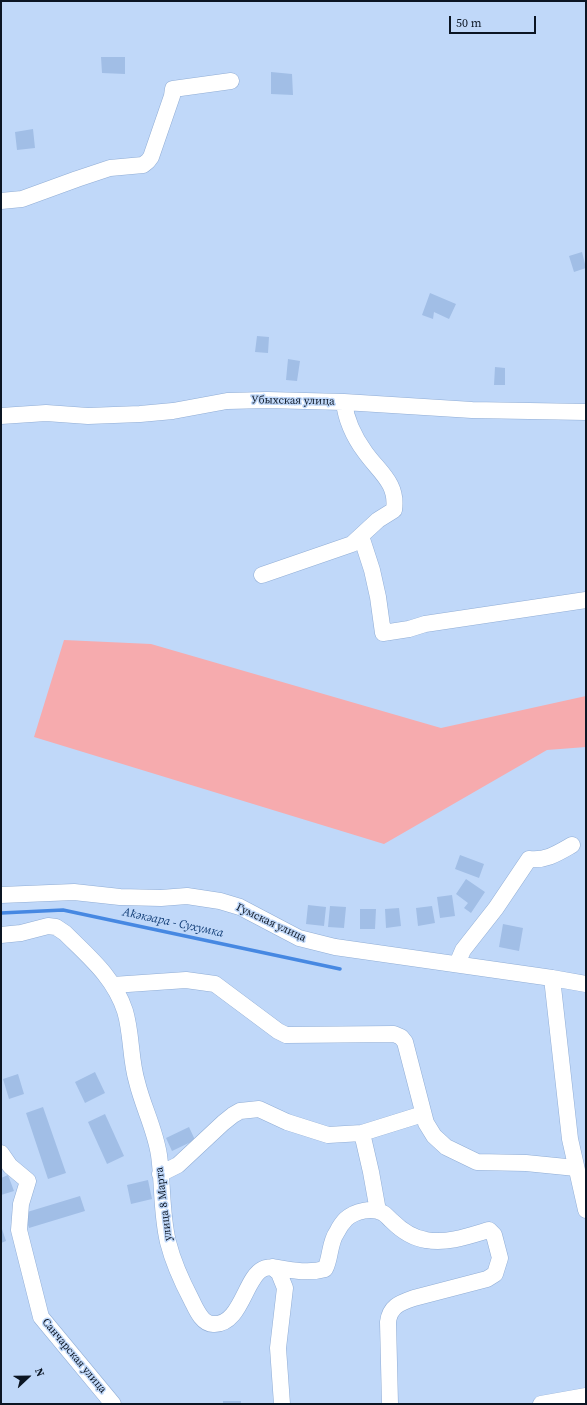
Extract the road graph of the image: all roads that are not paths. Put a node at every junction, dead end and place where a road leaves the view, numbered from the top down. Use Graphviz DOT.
graph roads {
  1 [pos="231,81"];
  2 [pos="1,201"];
  3 [pos="344,402"];
  4 [pos="586,412"];
  5 [pos="1,416"];
  6 [pos="361,536"];
  7 [pos="262,575"];
  8 [pos="586,600"];
  9 [pos="572,845"];
  10 [pos="1,895"];
  11 [pos="1,935"];
  12 [pos="457,964"];
  13 [pos="552,978"];
  14 [pos="586,984"];
  15 [pos="113,985"];
  16 [pos="423,1114"];
  17 [pos="362,1133"];
  18 [pos="1,1153"];
  19 [pos="576,1168"];
  20 [pos="160,1174"];
  21 [pos="586,1210"];
  22 [pos="378,1211"];
  23 [pos="272,1267"];
  24 [pos="583,1399"];
  25 [pos="113,1404"];
  26 [pos="282,1404"];
  27 [pos="390,1404"];
  28 [pos="541,1404"];
  1 -- 2 [label="street"];
  3 -- 4 [label="street, Убыхская улица"];
  3 -- 5 [label="street, Убыхская улица"];
  3 -- 6 [label="street"];
  6 -- 7 [label="street"];
  6 -- 8 [label="street"];
  9 -- 12 [label="street"];
  10 -- 12 [label="street, Гумская улица"];
  11 -- 15 [label="street, улица 8 Марта"];
  12 -- 13 [label="street, Гумская улица"];
  13 -- 14 [label="street, Гумская улица"];
  13 -- 19 [label="street"];
  15 -- 16 [label="street"];
  15 -- 20 [label="street, улица 8 Марта"];
  16 -- 17 [label="street"];
  16 -- 19 [label="street"];
  17 -- 20 [label="street"];
  17 -- 22 [label="street"];
  18 -- 25 [label="street, Санчарская улица"];
  19 -- 21 [label="street"];
  20 -- 23 [label="street, улица 8 Марта"];
  22 -- 23 [label="street"];
  22 -- 27 [label="street"];
  23 -- 26 [label="street"];
  24 -- 28 [label="street"];
}
